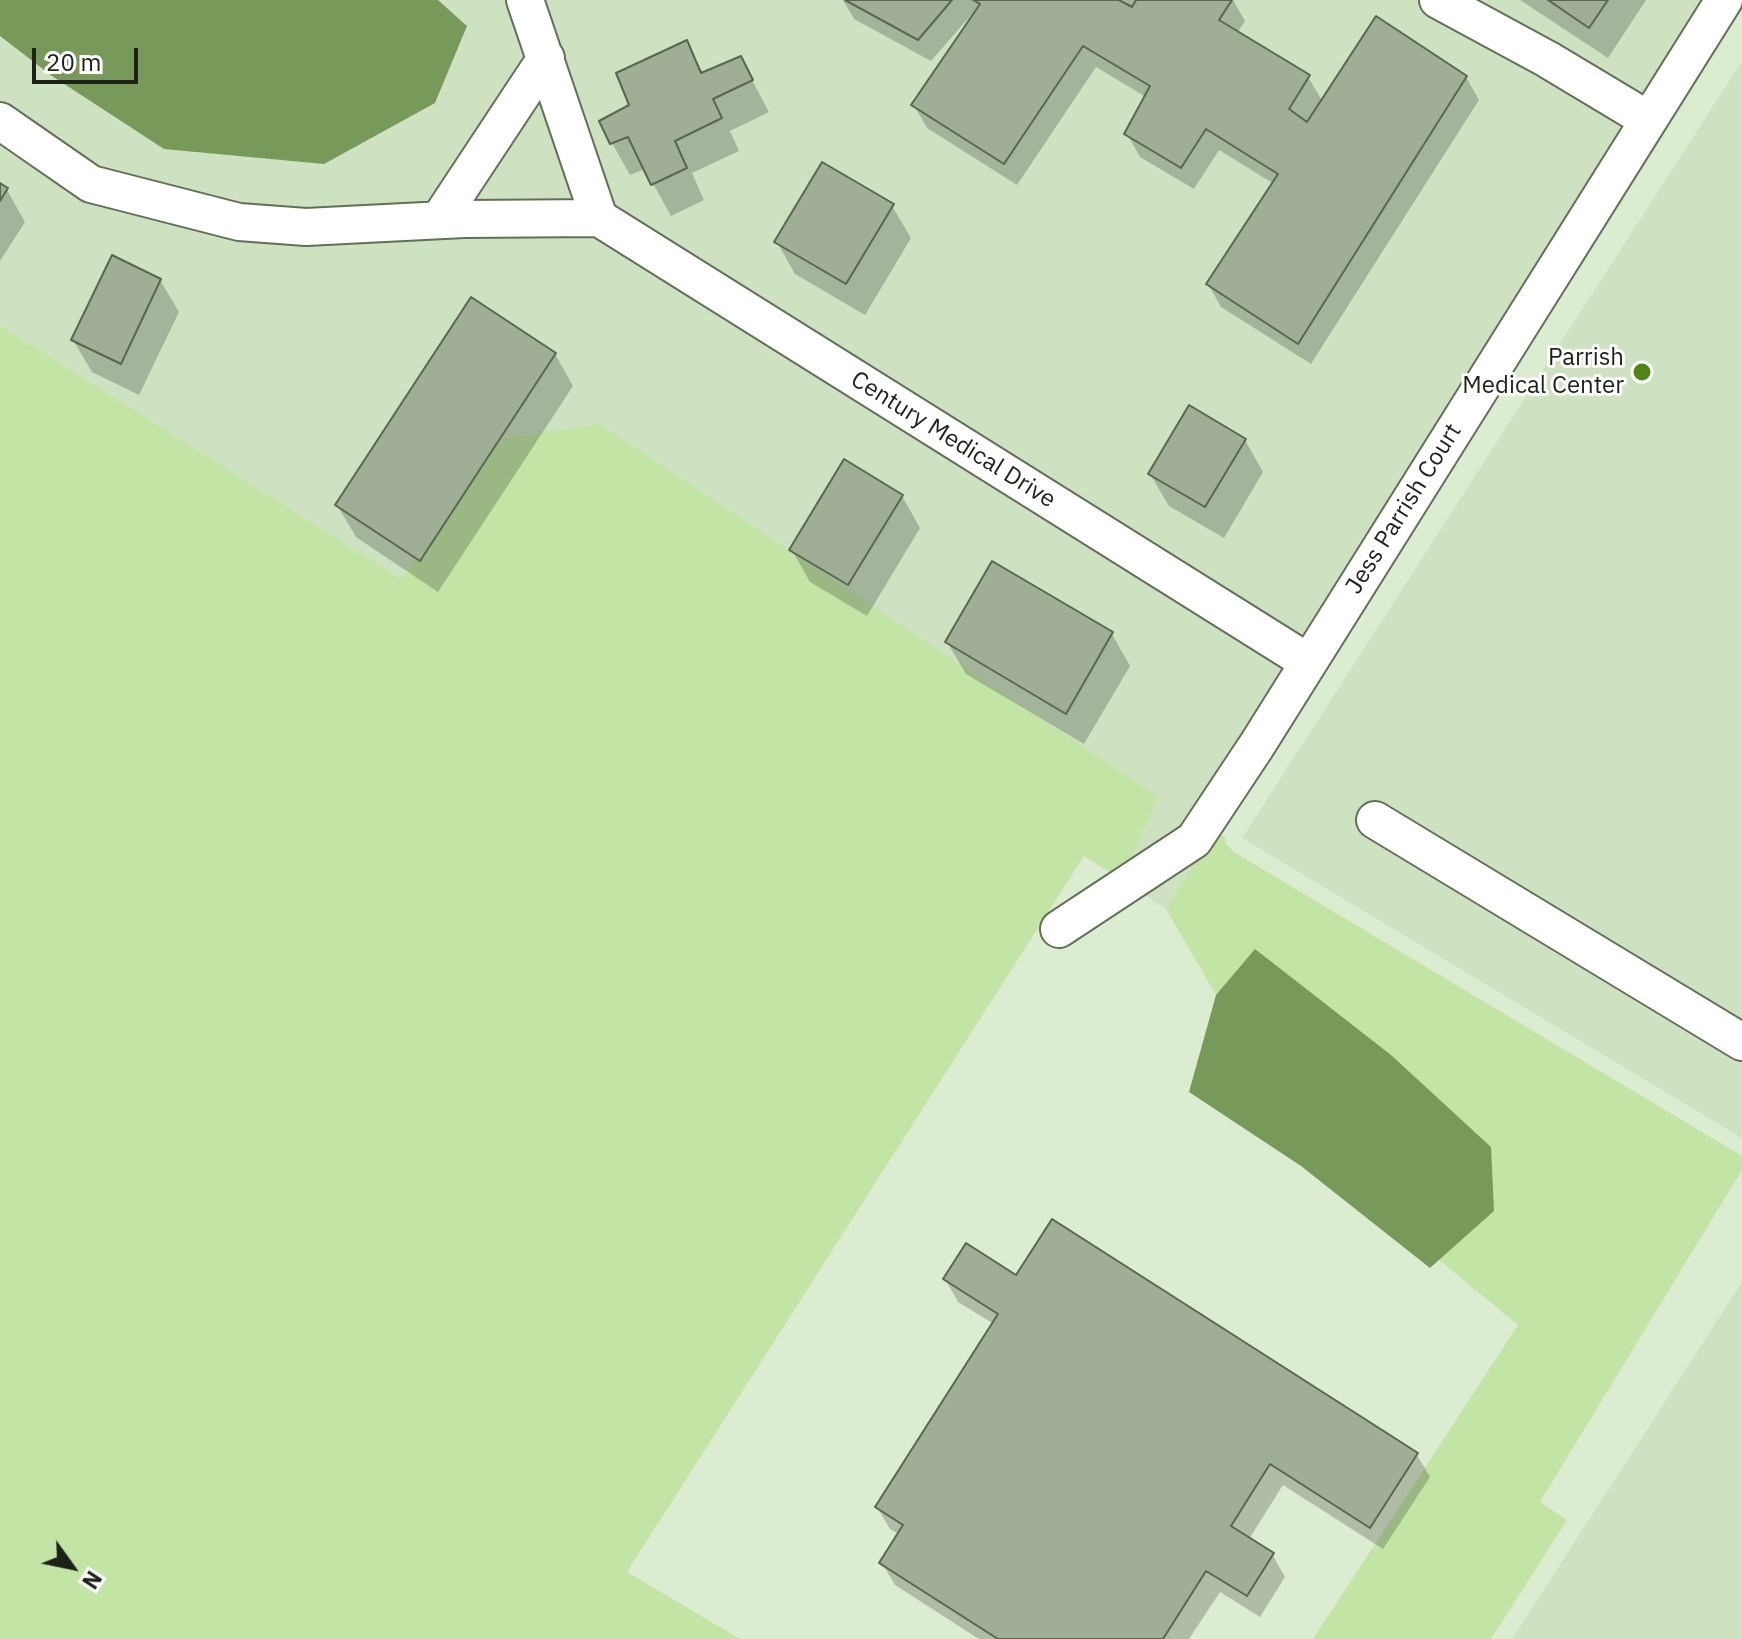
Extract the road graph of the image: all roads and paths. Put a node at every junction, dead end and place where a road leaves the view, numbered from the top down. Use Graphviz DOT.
graph roads {
  1 [pos="525,0"];
  2 [pos="1438,0"];
  3 [pos="1724,0"];
  4 [pos="546,58"];
  5 [pos="1647,119"];
  6 [pos="0,121"];
  7 [pos="599,218"];
  8 [pos="439,220"];
  9 [pos="1308,662"];
  10 [pos="1375,820"];
  11 [pos="1059,929"];
  12 [pos="1742,1042"];
  1 -- 4 [label="street"];
  2 -- 5 [label="street"];
  3 -- 5 [label="street, Jess Parrish Court"];
  4 -- 7 [label="street"];
  4 -- 8 [label="street"];
  5 -- 9 [label="street, Jess Parrish Court"];
  6 -- 8 [label="street"];
  7 -- 8 [label="street"];
  7 -- 9 [label="street, Century Medical Drive"];
  9 -- 11 [label="street, Jess Parrish Court"];
  10 -- 12 [label="street"];
}
